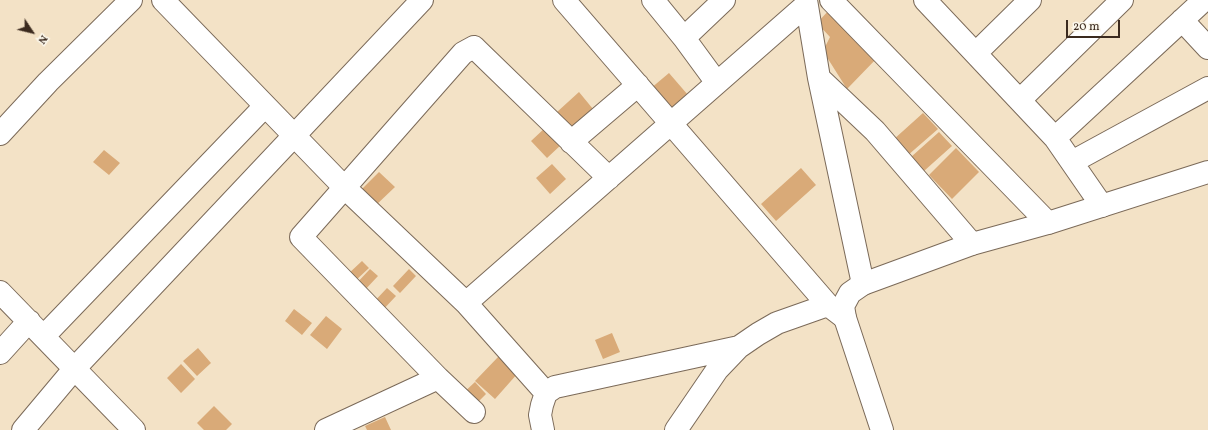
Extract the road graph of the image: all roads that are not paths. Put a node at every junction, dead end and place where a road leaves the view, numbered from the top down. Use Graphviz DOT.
graph roads {
  1 [pos="131,0"];
  2 [pos="163,0"];
  3 [pos="422,0"];
  4 [pos="564,0"];
  5 [pos="653,0"];
  6 [pos="724,0"];
  7 [pos="831,0"];
  8 [pos="925,0"];
  9 [pos="1030,0"];
  10 [pos="1122,0"];
  11 [pos="1204,0"];
  12 [pos="806,2"];
  13 [pos="1182,20"];
  14 [pos="684,38"];
  15 [pos="1208,48"];
  16 [pos="976,53"];
  17 [pos="819,78"];
  18 [pos="717,83"];
  19 [pos="638,85"];
  20 [pos="1208,88"];
  21 [pos="1020,100"];
  22 [pos="265,106"];
  23 [pos="3,123"];
  24 [pos="672,123"];
  25 [pos="294,135"];
  26 [pos="1055,138"];
  27 [pos="571,142"];
  28 [pos="1072,162"];
  29 [pos="1208,172"];
  30 [pos="609,178"];
  31 [pos="344,187"];
  32 [pos="1102,206"];
  33 [pos="1048,223"];
  34 [pos="972,244"];
  35 [pos="863,284"];
  36 [pos="0,292"];
  37 [pos="466,303"];
  38 [pos="828,305"];
  39 [pos="845,318"];
  40 [pos="36,328"];
  41 [pos="739,347"];
  42 [pos="0,353"];
  43 [pos="75,368"];
  44 [pos="438,378"];
  45 [pos="546,393"];
  46 [pos="474,412"];
  47 [pos="34,426"];
  48 [pos="134,430"];
  49 [pos="326,430"];
  50 [pos="543,430"];
  51 [pos="676,430"];
  52 [pos="882,430"];
  1 -- 23 [label="street"];
  2 -- 22 [label="street"];
  3 -- 25 [label="street"];
  4 -- 19 [label="street"];
  5 -- 14 [label="street"];
  6 -- 14 [label="street"];
  7 -- 33 [label="street"];
  8 -- 16 [label="street"];
  9 -- 16 [label="street"];
  10 -- 21 [label="street"];
  11 -- 13 [label="street"];
  12 -- 17 [label="street"];
  12 -- 18 [label="street"];
  13 -- 15 [label="street"];
  13 -- 26 [label="street"];
  14 -- 18 [label="street"];
  16 -- 21 [label="street"];
  17 -- 34 [label="street"];
  17 -- 35 [label="street"];
  18 -- 24 [label="street"];
  19 -- 24 [label="street"];
  19 -- 27 [label="street"];
  20 -- 28 [label="street"];
  21 -- 26 [label="street"];
  22 -- 25 [label="street"];
  22 -- 40 [label="street"];
  24 -- 30 [label="street"];
  24 -- 38 [label="street"];
  25 -- 31 [label="street"];
  25 -- 43 [label="street"];
  26 -- 28 [label="street"];
  27 -- 30 [label="street"];
  27 -- 31 [label="street"];
  28 -- 32 [label="street"];
  29 -- 32 [label="street"];
  30 -- 37 [label="street"];
  31 -- 37 [label="street"];
  31 -- 44 [label="street"];
  32 -- 33 [label="street"];
  33 -- 34 [label="street"];
  34 -- 35 [label="street"];
  35 -- 39 [label="street"];
  36 -- 40 [label="street"];
  37 -- 45 [label="street"];
  38 -- 39 [label="street"];
  38 -- 41 [label="street"];
  39 -- 52 [label="street"];
  40 -- 42 [label="street"];
  40 -- 43 [label="street"];
  41 -- 45 [label="street"];
  41 -- 51 [label="street"];
  43 -- 47 [label="street"];
  43 -- 48 [label="street"];
  44 -- 46 [label="street"];
  44 -- 49 [label="street"];
  45 -- 50 [label="street"];
}
